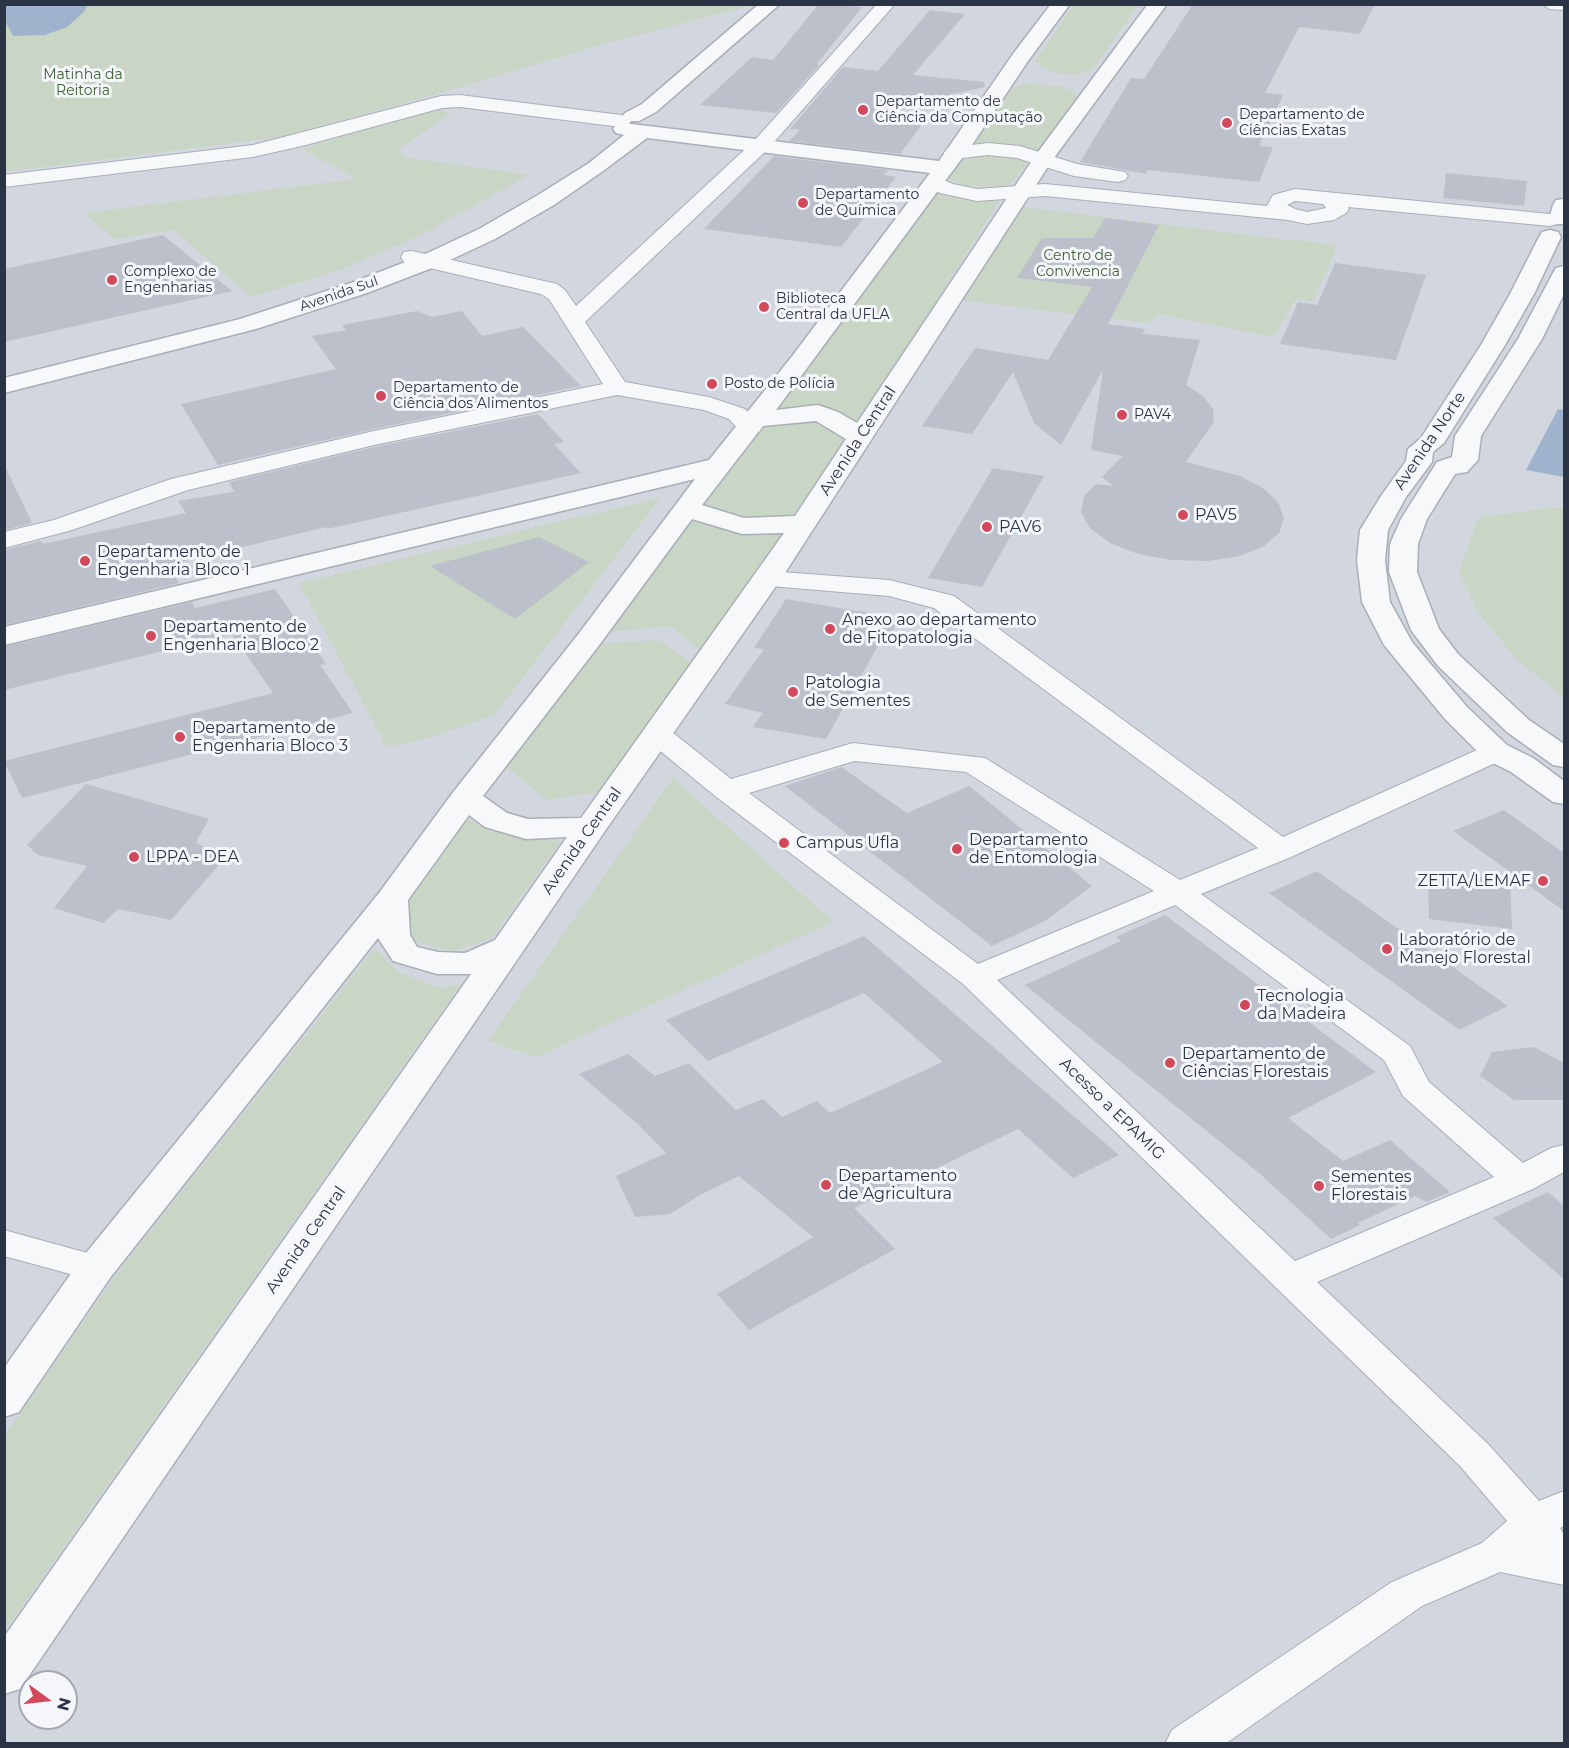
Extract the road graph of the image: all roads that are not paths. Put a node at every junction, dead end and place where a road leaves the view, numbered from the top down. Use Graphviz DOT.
graph roads {
  1 [pos="771,4"];
  2 [pos="785,4"];
  3 [pos="887,4"];
  4 [pos="1061,4"];
  5 [pos="1158,4"];
  6 [pos="1550,4"];
  7 [pos="1564,4"];
  8 [pos="640,125"];
  9 [pos="764,141"];
  10 [pos="1042,160"];
  11 [pos="945,165"];
  12 [pos="1134,178"];
  13 [pos="4,181"];
  14 [pos="1021,192"];
  15 [pos="1266,192"];
  16 [pos="1291,204"];
  17 [pos="1557,225"];
  18 [pos="420,259"];
  19 [pos="1564,273"];
  20 [pos="573,321"];
  21 [pos="4,374"];
  22 [pos="4,386"];
  23 [pos="617,388"];
  24 [pos="754,423"];
  25 [pos="861,437"];
  26 [pos="1425,450"];
  27 [pos="1456,459"];
  28 [pos="718,466"];
  29 [pos="686,509"];
  30 [pos="804,524"];
  31 [pos="4,540"];
  32 [pos="767,579"];
  33 [pos="4,636"];
  34 [pos="1518,726"];
  35 [pos="657,734"];
  36 [pos="1501,752"];
  37 [pos="1556,753"];
  38 [pos="726,790"];
  39 [pos="1564,795"];
  40 [pos="465,798"];
  41 [pos="591,827"];
  42 [pos="1280,850"];
  43 [pos="1177,892"];
  44 [pos="391,900"];
  45 [pos="510,946"];
  46 [pos="975,977"];
  47 [pos="1564,1157"];
  48 [pos="1520,1180"];
  49 [pos="4,1243"];
  50 [pos="96,1268"];
  51 [pos="1289,1279"];
  52 [pos="4,1401"];
  53 [pos="1549,1515"];
  54 [pos="1497,1554"];
  55 [pos="1564,1568"];
  56 [pos="4,1676"];
  57 [pos="1188,1743"];
  1 -- 8 [label="street, Avenida Sul"];
  2 -- 8 [label="street, Avenida Sul"];
  3 -- 9 [label="street"];
  4 -- 11 [label="street"];
  5 -- 10 [label="street, Avenida Central"];
  6 -- 7 [label="street"];
  8 -- 9 [label="street"];
  8 -- 13 [label="street"];
  8 -- 18 [label="street, Avenida Sul"];
  9 -- 11 [label="street"];
  9 -- 20 [label="street"];
  10 -- 11 [label="street"];
  10 -- 12 [label="street"];
  10 -- 14 [label="street, Avenida Central"];
  11 -- 14 [label="street"];
  11 -- 24 [label="street"];
  14 -- 16 [label="street"];
  14 -- 25 [label="street, Avenida Central"];
  15 -- 16 [label="street"];
  16 -- 17 [label="street"];
  17 -- 26 [label="street, Avenida Norte"];
  18 -- 20 [label="street"];
  18 -- 21 [label="street, Avenida Sul"];
  18 -- 22 [label="street, Avenida Sul"];
  19 -- 27 [label="street, Avenida Norte"];
  20 -- 23 [label="street"];
  23 -- 24 [label="street"];
  23 -- 31 [label="street"];
  24 -- 25 [label="street"];
  24 -- 28 [label="street"];
  25 -- 30 [label="street, Avenida Central"];
  26 -- 27 [label="street"];
  26 -- 36 [label="street, Avenida Norte"];
  27 -- 34 [label="street, Avenida Norte"];
  28 -- 29 [label="street"];
  28 -- 33 [label="street"];
  29 -- 30 [label="street"];
  29 -- 40 [label="street"];
  30 -- 32 [label="street, Avenida Central"];
  32 -- 35 [label="street, Avenida Central"];
  32 -- 42 [label="street"];
  34 -- 36 [label="street"];
  34 -- 37 [label="street, Avenida Norte"];
  35 -- 38 [label="street, Acesso a EPAMIG"];
  35 -- 41 [label="street, Avenida Central"];
  36 -- 37 [label="street"];
  36 -- 39 [label="street, Avenida Norte"];
  36 -- 42 [label="street"];
  38 -- 43 [label="street"];
  38 -- 46 [label="street, Acesso a EPAMIG"];
  40 -- 41 [label="street"];
  40 -- 44 [label="street"];
  41 -- 45 [label="street, Avenida Central"];
  42 -- 43 [label="street"];
  43 -- 46 [label="street"];
  43 -- 48 [label="street"];
  44 -- 45 [label="street"];
  44 -- 50 [label="street"];
  45 -- 56 [label="street, Avenida Central"];
  46 -- 51 [label="street, Acesso a EPAMIG"];
  47 -- 48 [label="street"];
  48 -- 51 [label="street"];
  49 -- 50 [label="street"];
  50 -- 52 [label="street"];
  51 -- 53 [label="street, Acesso a EPAMIG"];
  53 -- 54 [label="street"];
  53 -- 55 [label="street, Acesso a EPAMIG"];
  54 -- 55 [label="street"];
  54 -- 57 [label="street"];
}
